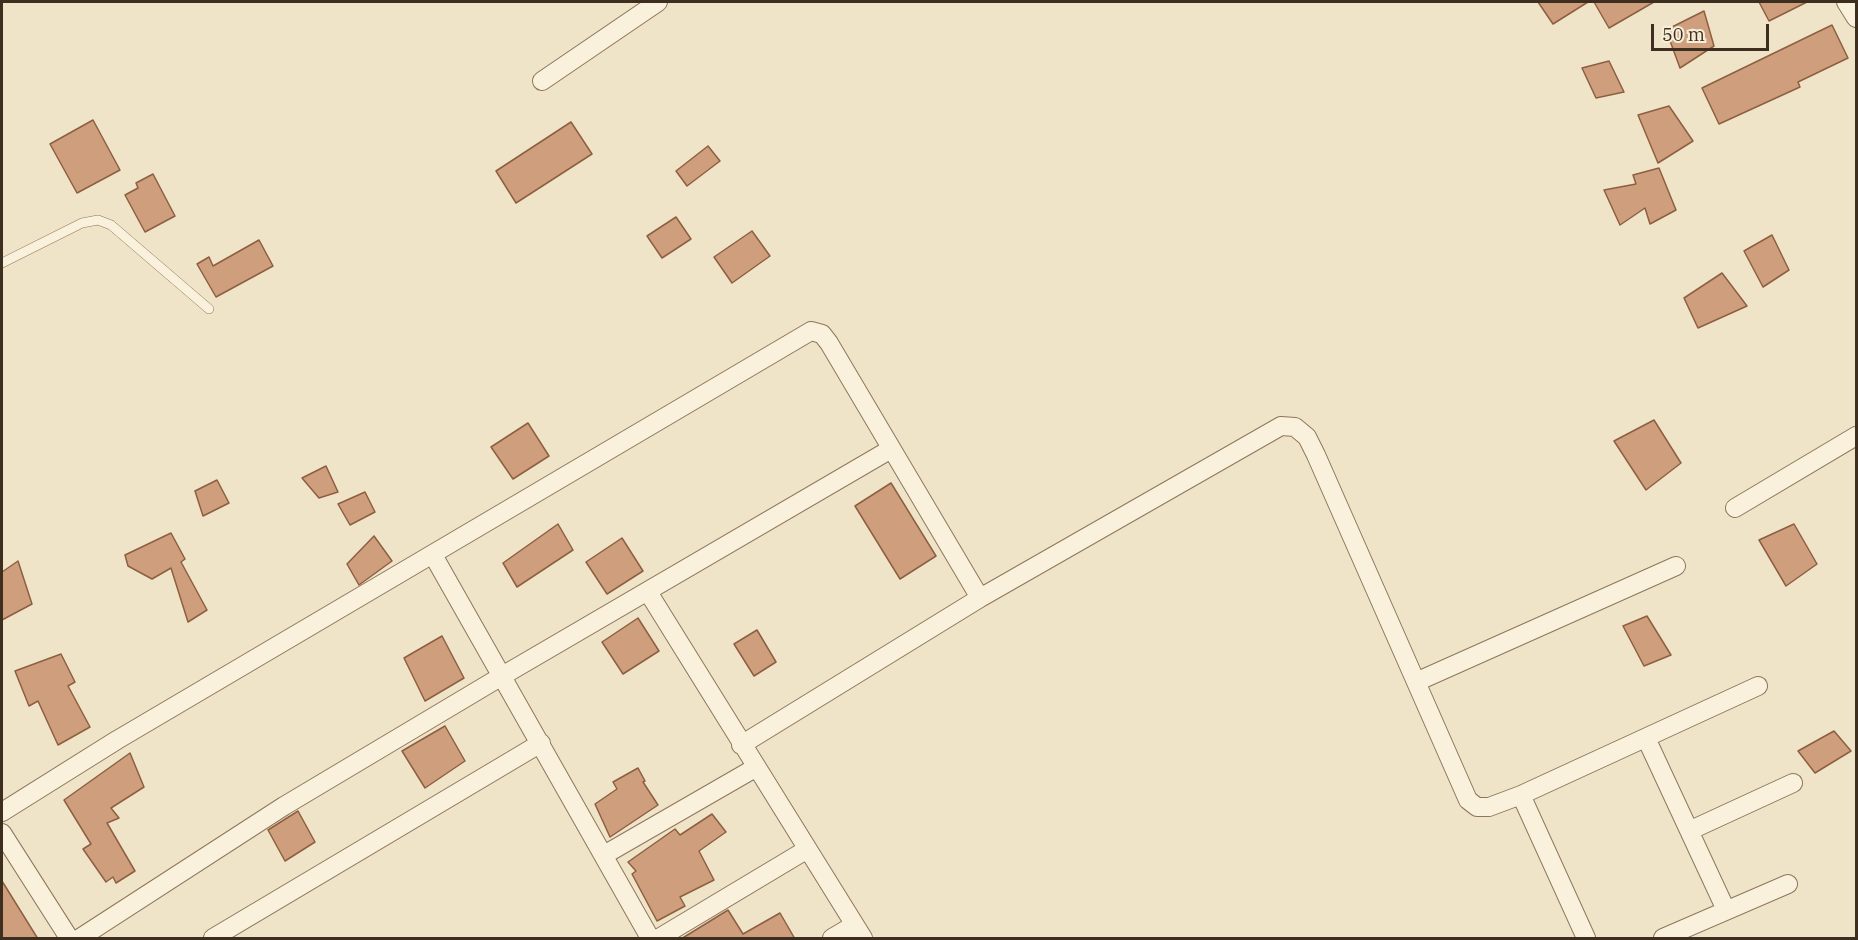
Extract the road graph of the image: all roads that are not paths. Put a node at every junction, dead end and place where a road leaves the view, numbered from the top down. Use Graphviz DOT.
graph roads {
  1 [pos="658,2"];
  2 [pos="1846,2"];
  3 [pos="1857,18"];
  4 [pos="542,81"];
  5 [pos="2,263"];
  6 [pos="209,309"];
  7 [pos="1857,436"];
  8 [pos="891,449"];
  9 [pos="1735,508"];
  10 [pos="433,555"];
  11 [pos="1676,566"];
  12 [pos="648,592"];
  13 [pos="980,598"];
  14 [pos="502,676"];
  15 [pos="1416,682"];
  16 [pos="1758,686"];
  17 [pos="1646,738"];
  18 [pos="541,743"];
  19 [pos="741,744"];
  20 [pos="755,768"];
  21 [pos="1793,783"];
  22 [pos="1521,795"];
  23 [pos="2,812"];
  24 [pos="1690,830"];
  25 [pos="2,833"];
  26 [pos="806,850"];
  27 [pos="604,855"];
  28 [pos="1788,884"];
  29 [pos="1726,910"];
  30 [pos="858,932"];
  31 [pos="69,939"];
  32 [pos="80,939"];
  33 [pos="213,939"];
  34 [pos="650,939"];
  35 [pos="658,939"];
  36 [pos="832,939"];
  37 [pos="1586,939"];
  38 [pos="1663,939"];
  1 -- 4 [label="street"];
  2 -- 3 [label="street"];
  5 -- 6 [label="lane"];
  7 -- 9 [label="street"];
  8 -- 10 [label="street"];
  8 -- 12 [label="street"];
  8 -- 13 [label="street"];
  10 -- 14 [label="street"];
  10 -- 23 [label="street"];
  11 -- 15 [label="street"];
  12 -- 14 [label="street"];
  12 -- 19 [label="street"];
  13 -- 15 [label="street"];
  13 -- 19 [label="street"];
  14 -- 18 [label="street"];
  14 -- 32 [label="street"];
  15 -- 22 [label="street"];
  16 -- 17 [label="street"];
  17 -- 22 [label="street"];
  17 -- 24 [label="street"];
  18 -- 27 [label="street"];
  18 -- 33 [label="street"];
  19 -- 20 [label="street"];
  20 -- 26 [label="street"];
  20 -- 27 [label="street"];
  21 -- 24 [label="street"];
  22 -- 37 [label="street"];
  24 -- 29 [label="street"];
  25 -- 31 [label="street"];
  26 -- 30 [label="street"];
  26 -- 35 [label="street"];
  27 -- 34 [label="street"];
  28 -- 29 [label="street"];
  29 -- 38 [label="street"];
  30 -- 36 [label="street"];
}
